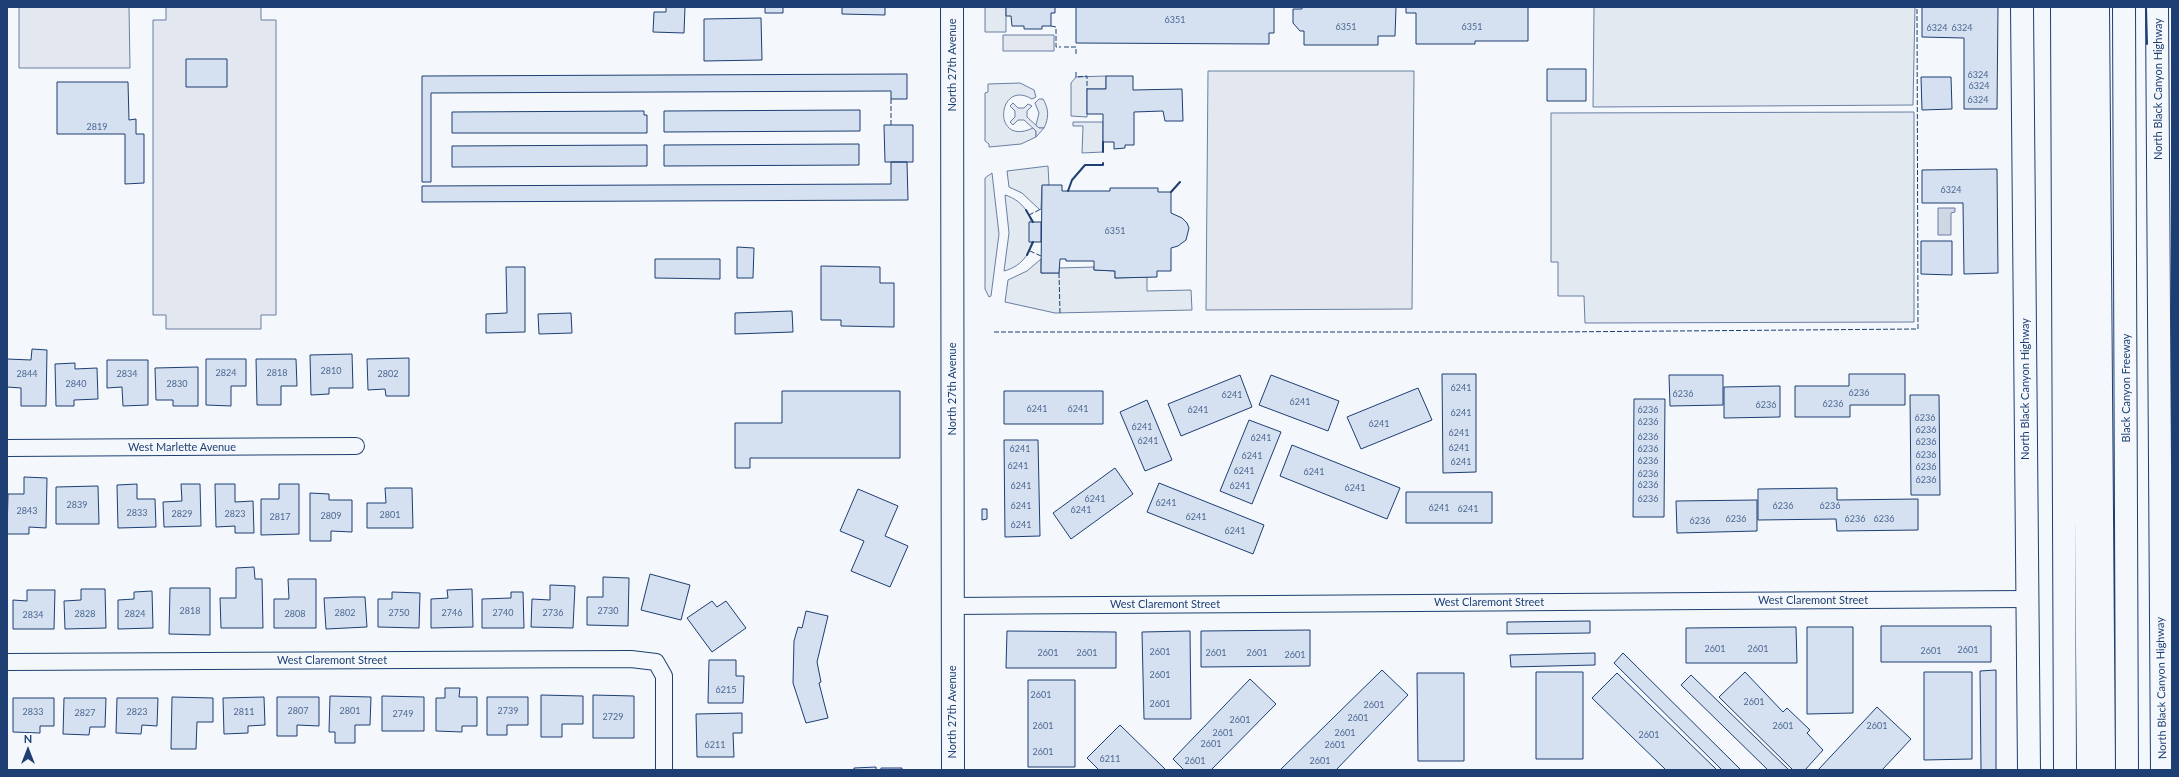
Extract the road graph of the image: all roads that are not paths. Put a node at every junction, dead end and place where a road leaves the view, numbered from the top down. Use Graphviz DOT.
graph roads {
  1 [pos="952,7"];
  2 [pos="2022,7"];
  3 [pos="2062,7"];
  4 [pos="2082,7"];
  5 [pos="2098,7"];
  6 [pos="2124,7"];
  7 [pos="2157,7"];
  8 [pos="2165,95"];
  9 [pos="356,446"];
  10 [pos="7,448"];
  11 [pos="2166,567"];
  12 [pos="2027,599"];
  13 [pos="952,606"];
  14 [pos="7,662"];
  15 [pos="664,770"];
  16 [pos="953,770"];
  17 [pos="2029,770"];
  18 [pos="2065,770"];
  19 [pos="2088,770"];
  20 [pos="2104,770"];
  21 [pos="2127,770"];
  22 [pos="2162,770"];
  1 -- 13 [label="main road, North 27th Avenue"];
  2 -- 12 [label="main road, North Black Canyon Highway"];
  3 -- 18 [label="main road"];
  4 -- 19 [label="main road"];
  5 -- 20 [label="main road"];
  6 -- 21 [label="main road, Black Canyon Freeway"];
  7 -- 8 [label="main road, North Black Canyon Highway"];
  8 -- 11 [label="main road, North Black Canyon Highway"];
  9 -- 10 [label="street, West Marlette Avenue"];
  11 -- 22 [label="main road, North Black Canyon Highway"];
  12 -- 13 [label="street, West Claremont Street"];
  12 -- 17 [label="main road, North Black Canyon Highway"];
  13 -- 16 [label="main road, North 27th Avenue"];
  14 -- 15 [label="street, West Claremont Street"];
}
